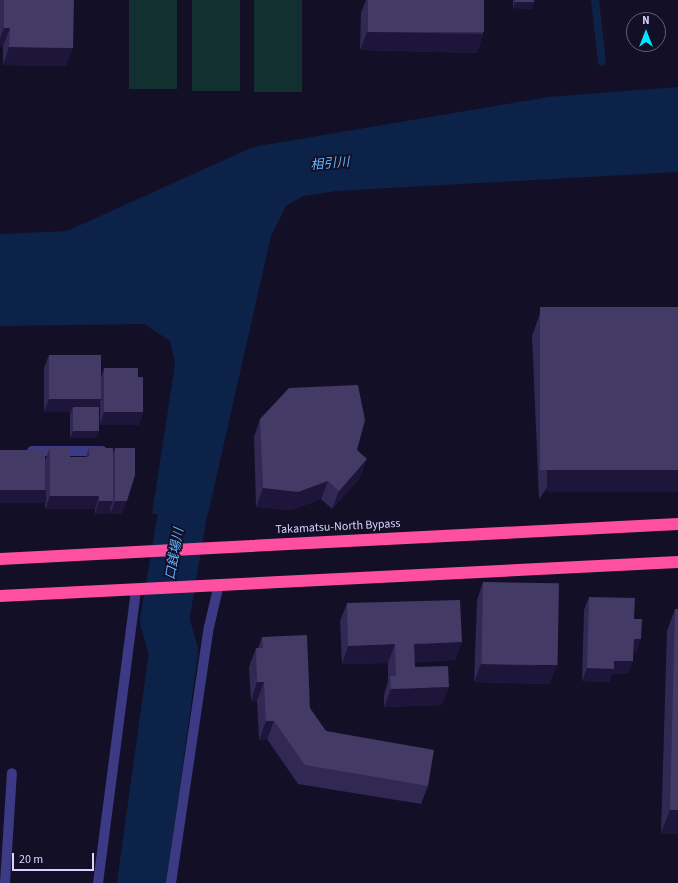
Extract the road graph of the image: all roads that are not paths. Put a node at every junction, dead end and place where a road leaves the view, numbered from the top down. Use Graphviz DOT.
graph roads {
  1 [pos="23,451"];
  2 [pos="117,451"];
  3 [pos="678,524"];
  4 [pos="0,560"];
  5 [pos="678,562"];
  6 [pos="217,585"];
  7 [pos="142,590"];
  8 [pos="0,596"];
  9 [pos="12,773"];
  10 [pos="5,883"];
  11 [pos="98,883"];
  12 [pos="171,883"];
  1 -- 2 [label="street"];
  3 -- 4 [label="highway, Takamatsu-North Bypass"];
  5 -- 6 [label="highway"];
  6 -- 7 [label="highway"];
  6 -- 12 [label="street"];
  7 -- 8 [label="highway"];
  7 -- 11 [label="street"];
  9 -- 10 [label="street"];
}
